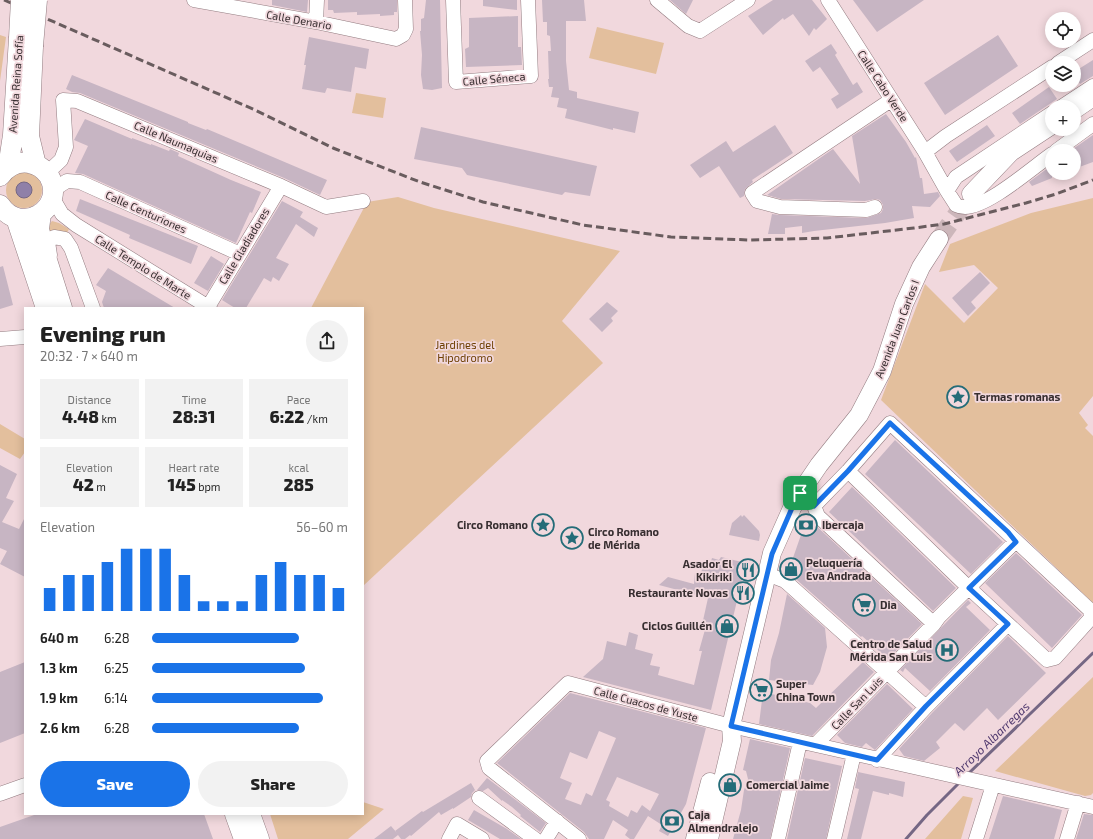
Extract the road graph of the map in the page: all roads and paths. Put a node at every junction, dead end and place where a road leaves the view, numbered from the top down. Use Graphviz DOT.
graph roads {
  1 [pos="21,0"];
  2 [pos="37,0"];
  3 [pos="199,0"];
  4 [pos="316,0"];
  5 [pos="405,0"];
  6 [pos="454,0"];
  7 [pos="528,0"];
  8 [pos="657,0"];
  9 [pos="748,0"];
  10 [pos="828,0"];
  11 [pos="316,22"];
  12 [pos="1093,40"];
  13 [pos="26,42"];
  14 [pos="1069,56"];
  15 [pos="1045,72"];
  16 [pos="1093,86"];
  17 [pos="1093,97"];
  18 [pos="891,100"];
  19 [pos="1072,100"];
  20 [pos="1081,105"];
  21 [pos="1045,118"];
  22 [pos="1093,124"];
  23 [pos="1045,130"];
  24 [pos="1066,144"];
  25 [pos="925,152"];
  26 [pos="1045,159"];
  27 [pos="3,170"];
  28 [pos="937,171"];
  29 [pos="956,177"];
  30 [pos="281,186"];
  31 [pos="46,188"];
  32 [pos="947,191"];
  33 [pos="971,194"];
  34 [pos="363,201"];
  35 [pos="0,205"];
  36 [pos="875,207"];
  37 [pos="16,218"];
  38 [pos="939,239"];
  39 [pos="240,254"];
  40 [pos="55,305"];
  41 [pos="93,307"];
  42 [pos="209,307"];
  43 [pos="24,337"];
  44 [pos="0,339"];
  45 [pos="848,471"];
  46 [pos="800,493"];
  47 [pos="814,506"];
  48 [pos="1016,542"];
  49 [pos="767,574"];
  50 [pos="969,588"];
  51 [pos="934,624"];
  52 [pos="1008,624"];
  53 [pos="887,672"];
  54 [pos="926,706"];
  55 [pos="728,725"];
  56 [pos="800,742"];
  57 [pos="816,744"];
  58 [pos="854,754"];
  59 [pos="877,760"];
  60 [pos="24,785"];
  61 [pos="991,785"];
  62 [pos="0,794"];
  63 [pos="479,798"];
  64 [pos="1088,804"];
  65 [pos="235,815"];
  66 [pos="250,815"];
  67 [pos="557,821"];
  68 [pos="577,838"];
  69 [pos="244,839"];
  70 [pos="260,839"];
  71 [pos="449,839"];
  72 [pos="482,839"];
  73 [pos="535,839"];
  74 [pos="546,839"];
  75 [pos="696,839"];
  76 [pos="709,839"];
  77 [pos="778,839"];
  78 [pos="834,839"];
  79 [pos="976,839"];
  80 [pos="1067,839"];
  1 -- 13 [label="highway, Avenida Reina Sofía, bridge"];
  2 -- 13 [label="highway, Avenida Reina Sofía, bridge"];
  3 -- 11 [label="street, Calle Denario"];
  4 -- 11 [label="street"];
  5 -- 11 [label="street, Calle Denario"];
  6 -- 7 [label="street, Calle Séneca"];
  8 -- 9 [label="street"];
  10 -- 18 [label="street, Calle Cabo Verde"];
  12 -- 14 [label="street"];
  13 -- 27 [label="highway, Avenida Reina Sofía"];
  13 -- 31 [label="highway, Avenida Reina Sofía"];
  15 -- 25 [label="street"];
  16 -- 19 [label="street"];
  17 -- 20 [label="main road"];
  18 -- 25 [label="street, Calle Cabo Verde"];
  18 -- 36 [label="street"];
  21 -- 29 [label="street"];
  22 -- 24 [label="street"];
  23 -- 33 [label="main road"];
  25 -- 28 [label="street, Calle Cabo Verde"];
  26 -- 32 [label="street, Calle Cabo Verde"];
  27 -- 31 [label="highway"];
  28 -- 29 [label="street"];
  28 -- 32 [label="street, Calle Cabo Verde"];
  29 -- 32 [label="street"];
  30 -- 31 [label="street, Calle Naumaquias"];
  30 -- 34 [label="street, Calle Naumaquias"];
  30 -- 39 [label="street, Calle Gladiadores"];
  31 -- 37 [label="highway"];
  31 -- 39 [label="street, Calle Centuriones"];
  31 -- 40 [label="highway, Avenida Reina Sofía"];
  31 -- 42 [label="street, Calle Templo de Marte"];
  35 -- 37 [label="highway"];
  37 -- 40 [label="highway"];
  38 -- 46 [label="main road, Avenida Juan Carlos I"];
  39 -- 42 [label="street, Calle Gladiadores"];
  40 -- 41 [label="street"];
  43 -- 44 [label="street"];
  45 -- 47 [label="street"];
  45 -- 48 [label="street"];
  45 -- 50 [label="street"];
  46 -- 47 [label="street"];
  46 -- 49 [label="main road, Avenida Juan Carlos I"];
  47 -- 51 [label="street"];
  48 -- 50 [label="street, Calle San Luis"];
  48 -- 52 [label="street"];
  49 -- 53 [label="street"];
  49 -- 55 [label="main road, Avenida Juan Carlos I"];
  50 -- 51 [label="street, Calle San Luis"];
  50 -- 52 [label="street"];
  51 -- 53 [label="street, Calle San Luis"];
  52 -- 54 [label="street"];
  53 -- 54 [label="street"];
  53 -- 57 [label="street, Calle San Luis"];
  54 -- 59 [label="street"];
  55 -- 56 [label="street, Calle Cuacos de Yuste"];
  55 -- 67 [label="street, Calle Cuacos de Yuste"];
  55 -- 75 [label="main road, Avenida Juan Carlos I"];
  55 -- 76 [label="main road, Avenida Juan Carlos I"];
  56 -- 57 [label="street, Calle Cuacos de Yuste"];
  56 -- 77 [label="street"];
  57 -- 58 [label="street, Calle Cuacos de Yuste"];
  58 -- 59 [label="street, Calle Cuacos de Yuste"];
  58 -- 78 [label="street"];
  59 -- 61 [label="street, Calle Cuacos de Yuste"];
  60 -- 62 [label="street"];
  61 -- 64 [label="street, Calle Cuacos de Yuste"];
  61 -- 79 [label="street"];
  63 -- 73 [label="street"];
  64 -- 80 [label="street"];
  65 -- 69 [label="highway"];
  66 -- 70 [label="highway"];
  67 -- 68 [label="street"];
  67 -- 74 [label="street"];
  71 -- 72 [label="street"];
}
